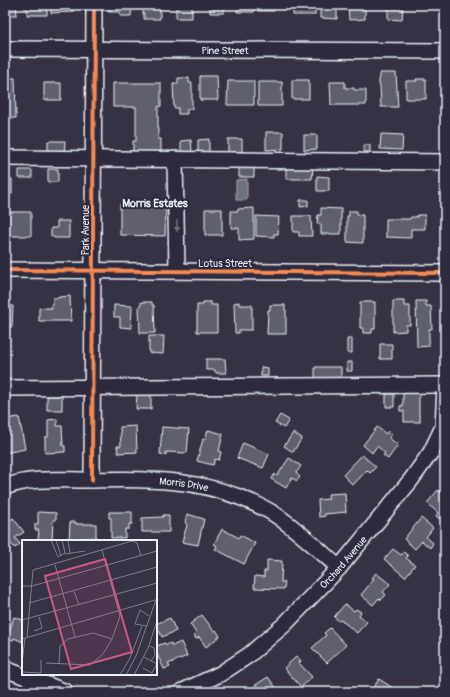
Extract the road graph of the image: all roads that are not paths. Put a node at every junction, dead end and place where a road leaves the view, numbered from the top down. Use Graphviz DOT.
graph roads {
  1 [pos="94,5"];
  2 [pos="5,48"];
  3 [pos="94,50"];
  4 [pos="445,51"];
  5 [pos="5,158"];
  6 [pos="94,158"];
  7 [pos="175,159"];
  8 [pos="445,162"];
  9 [pos="5,270"];
  10 [pos="93,270"];
  11 [pos="177,270"];
  12 [pos="445,273"];
  13 [pos="445,385"];
  14 [pos="5,388"];
  15 [pos="92,388"];
  16 [pos="92,480"];
  17 [pos="5,487"];
  18 [pos="339,568"];
  19 [pos="5,669"];
  20 [pos="66,692"];
  21 [pos="181,692"];
  1 -- 3 [label="street, Park Avenue"];
  2 -- 3 [label="street, Pine Street"];
  3 -- 4 [label="street, Pine Street"];
  3 -- 6 [label="street, Park Avenue"];
  5 -- 6 [label="street"];
  6 -- 7 [label="street"];
  6 -- 10 [label="street, Park Avenue"];
  7 -- 8 [label="street"];
  7 -- 11 [label="street, one-way"];
  9 -- 10 [label="street, Lotus Street"];
  10 -- 11 [label="street, Lotus Street"];
  10 -- 15 [label="street, Park Avenue"];
  11 -- 12 [label="street, Lotus Street"];
  13 -- 15 [label="street"];
  13 -- 18 [label="street, Orchard Avenue"];
  14 -- 15 [label="street"];
  15 -- 16 [label="street, Park Avenue"];
  16 -- 17 [label="street, Morris Drive"];
  16 -- 18 [label="street, Morris Drive"];
  18 -- 21 [label="street, Orchard Avenue"];
  19 -- 20 [label="street"];
}
